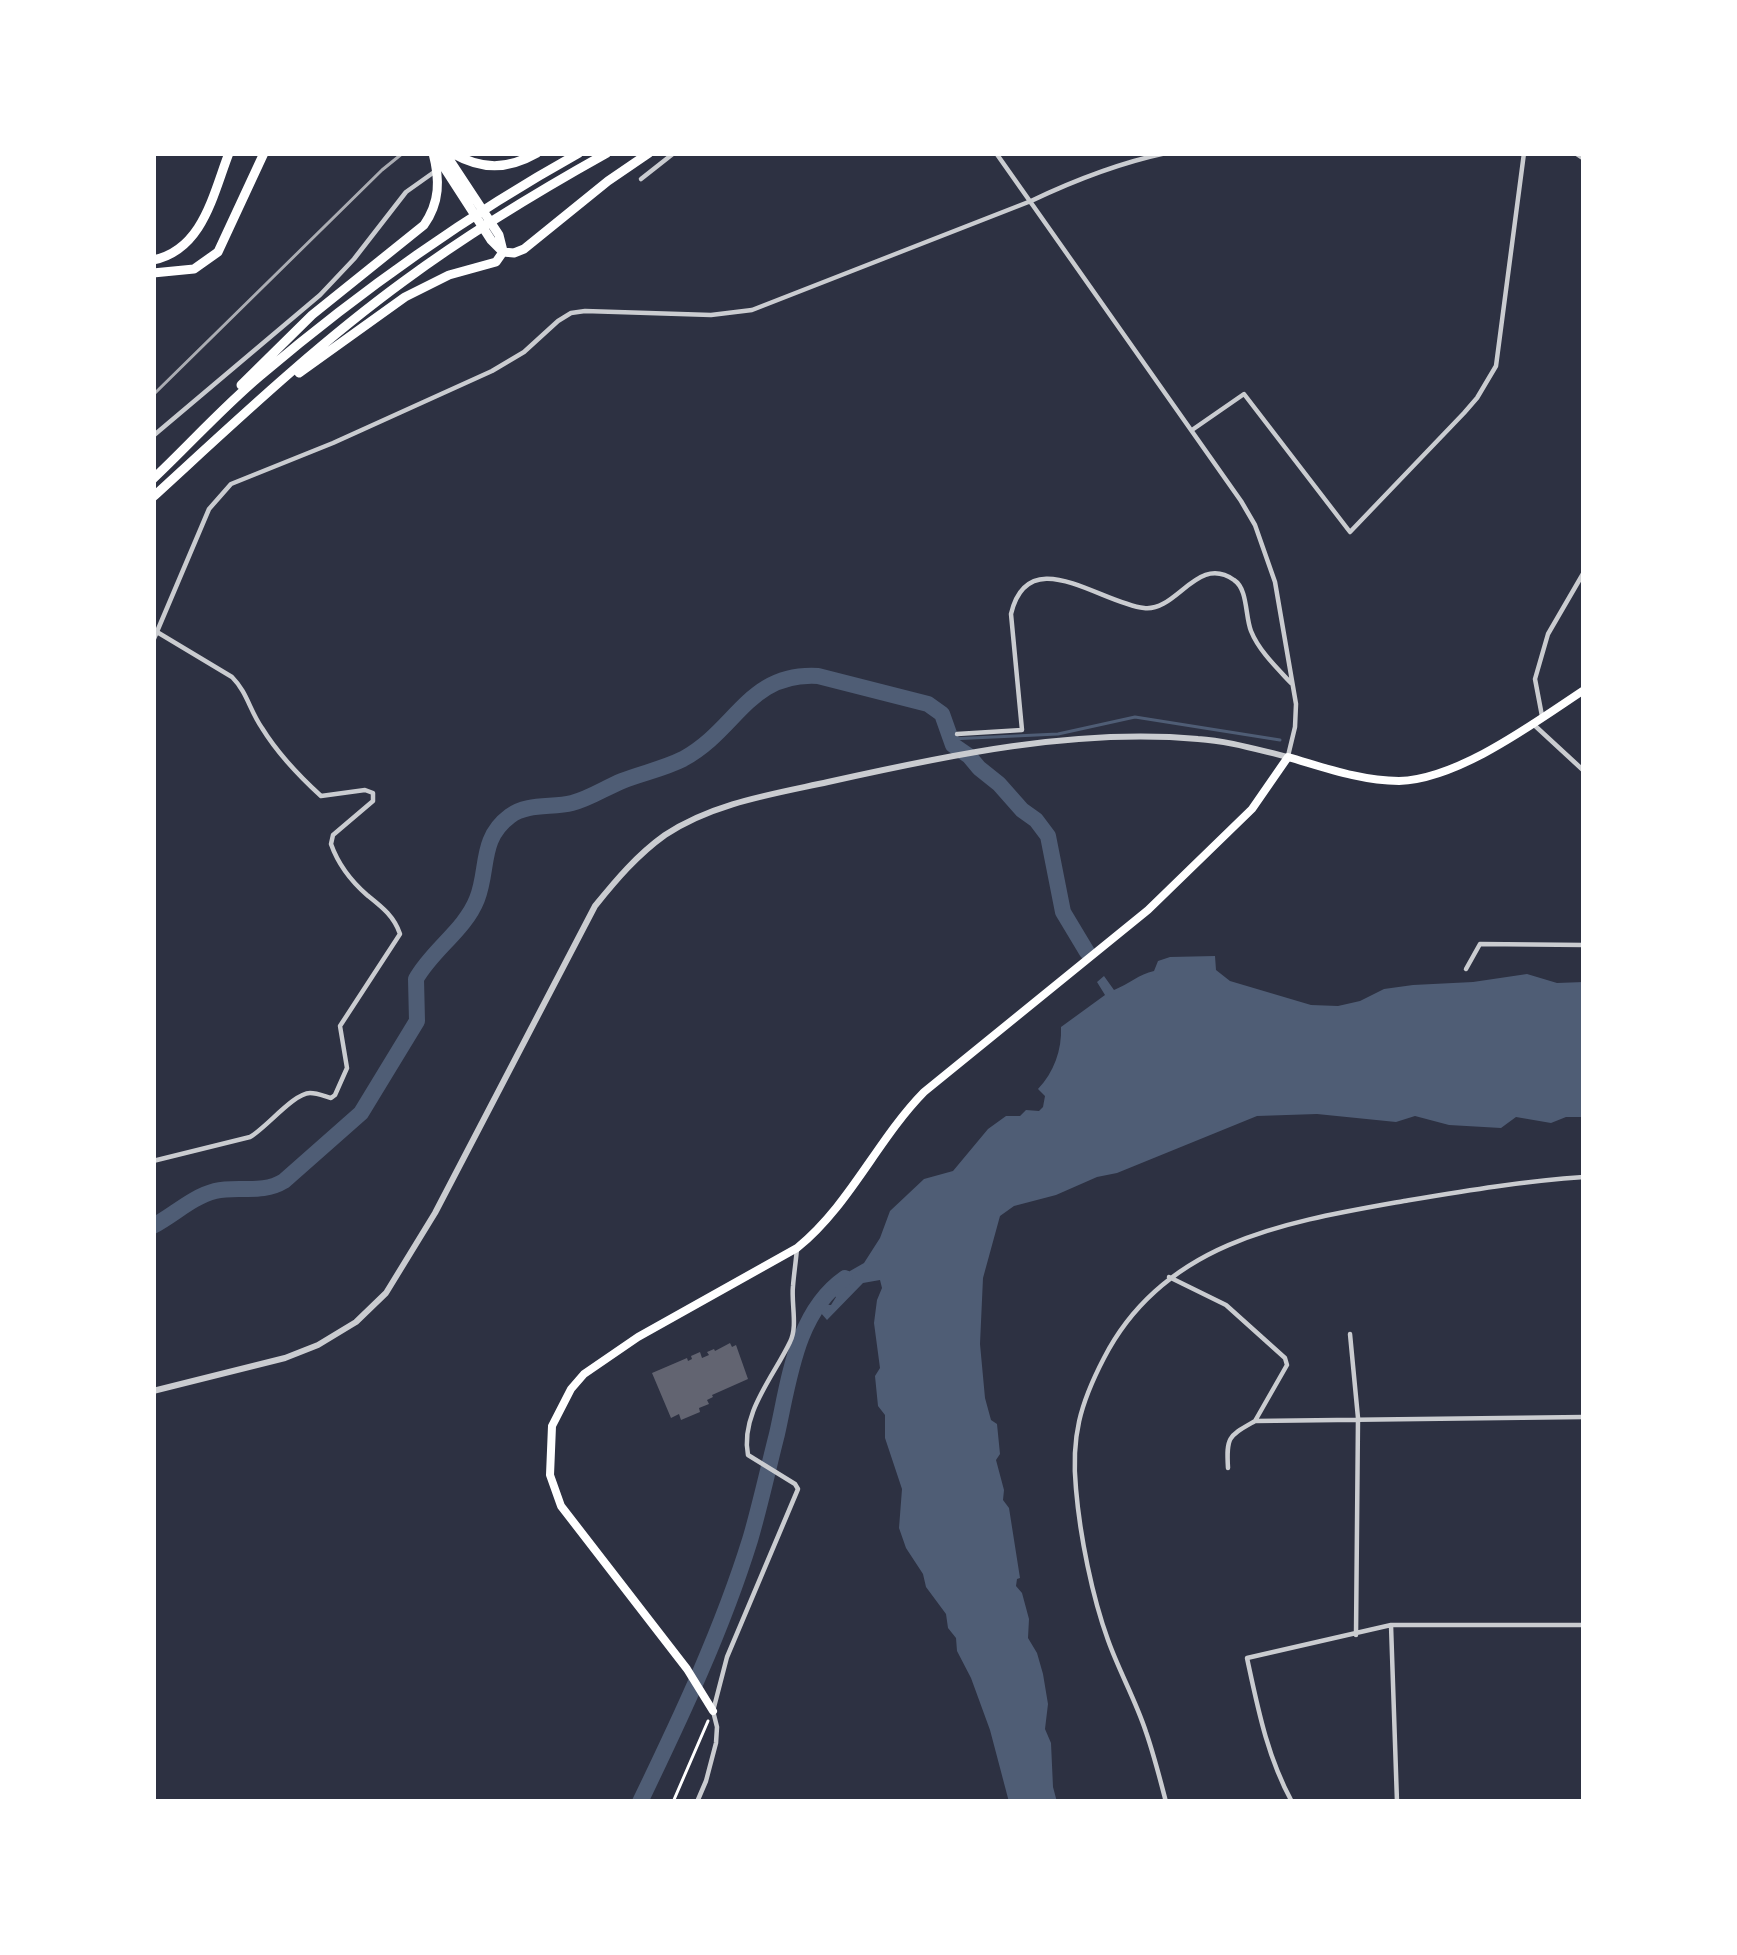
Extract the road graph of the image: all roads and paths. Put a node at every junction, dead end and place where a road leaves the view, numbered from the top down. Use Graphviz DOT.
graph roads {
  1 [pos="229,153"];
  2 [pos="264,153"];
  3 [pos="434,153"];
  4 [pos="449,153"];
  5 [pos="538,153"];
  6 [pos="579,153"];
  7 [pos="607,153"];
  8 [pos="649,153"];
  9 [pos="674,153"];
  10 [pos="996,153"];
  11 [pos="1166,153"];
  12 [pos="1524,153"];
  13 [pos="1575,153"];
  14 [pos="465,157"];
  15 [pos="1584,160"];
  16 [pos="448,175"];
  17 [pos="640,179"];
  18 [pos="1031,201"];
  19 [pos="503,252"];
  20 [pos="153,260"];
  21 [pos="153,272"];
  22 [pos="267,392"];
  23 [pos="1191,430"];
  24 [pos="197,433"];
  25 [pos="153,436"];
  26 [pos="153,479"];
  27 [pos="153,497"];
  28 [pos="1584,572"];
  29 [pos="157,632"];
  30 [pos="153,641"];
  31 [pos="1292,683"];
  32 [pos="1584,690"];
  33 [pos="1542,717"];
  34 [pos="1532,723"];
  35 [pos="957,734"];
  36 [pos="1288,757"];
  37 [pos="1584,771"];
  38 [pos="1584,945"];
  39 [pos="1466,968"];
  40 [pos="153,1161"];
  41 [pos="1584,1177"];
  42 [pos="797,1248"];
  43 [pos="1169,1277"];
  44 [pos="1350,1334"];
  45 [pos="155,1390"];
  46 [pos="1584,1417"];
  47 [pos="1358,1418"];
  48 [pos="1255,1421"];
  49 [pos="1228,1468"];
  50 [pos="1391,1624"];
  51 [pos="1584,1625"];
  52 [pos="1356,1635"];
  53 [pos="713,1711"];
  54 [pos="673,1802"];
  55 [pos="697,1802"];
  56 [pos="1166,1802"];
  57 [pos="1292,1802"];
  58 [pos="1397,1802"];
  1 -- 20 [label="highway"];
  2 -- 21 [label="highway"];
  3 -- 16 [label="highway"];
  4 -- 14 [label="highway"];
  4 -- 16 [label="highway"];
  5 -- 14 [label="highway"];
  6 -- 24 [label="highway"];
  7 -- 22 [label="highway"];
  8 -- 19 [label="highway"];
  9 -- 17 [label="street"];
  10 -- 18 [label="street"];
  11 -- 18 [label="street"];
  12 -- 23 [label="street"];
  13 -- 15 [label="street"];
  14 -- 25 [label="street"];
  16 -- 19 [label="highway"];
  16 -- 24 [label="highway"];
  18 -- 23 [label="street"];
  18 -- 29 [label="street"];
  19 -- 22 [label="highway"];
  22 -- 27 [label="highway"];
  23 -- 31 [label="street"];
  24 -- 26 [label="highway"];
  28 -- 33 [label="street"];
  29 -- 30 [label="street"];
  29 -- 40 [label="street"];
  31 -- 35 [label="street"];
  31 -- 36 [label="street"];
  32 -- 33 [label="main road"];
  33 -- 34 [label="main road"];
  34 -- 36 [label="main road"];
  34 -- 37 [label="street"];
  36 -- 42 [label="main road"];
  36 -- 45 [label="street"];
  38 -- 39 [label="street"];
  41 -- 43 [label="street"];
  42 -- 53 [label="street"];
  42 -- 53 [label="main road"];
  43 -- 48 [label="street"];
  43 -- 56 [label="street"];
  44 -- 47 [label="street"];
  46 -- 47 [label="street"];
  47 -- 48 [label="street"];
  47 -- 52 [label="street"];
  48 -- 49 [label="street"];
  50 -- 51 [label="street"];
  50 -- 52 [label="street"];
  50 -- 58 [label="street"];
  52 -- 57 [label="street"];
  53 -- 54 [label="path"];
  53 -- 55 [label="street"];
}
